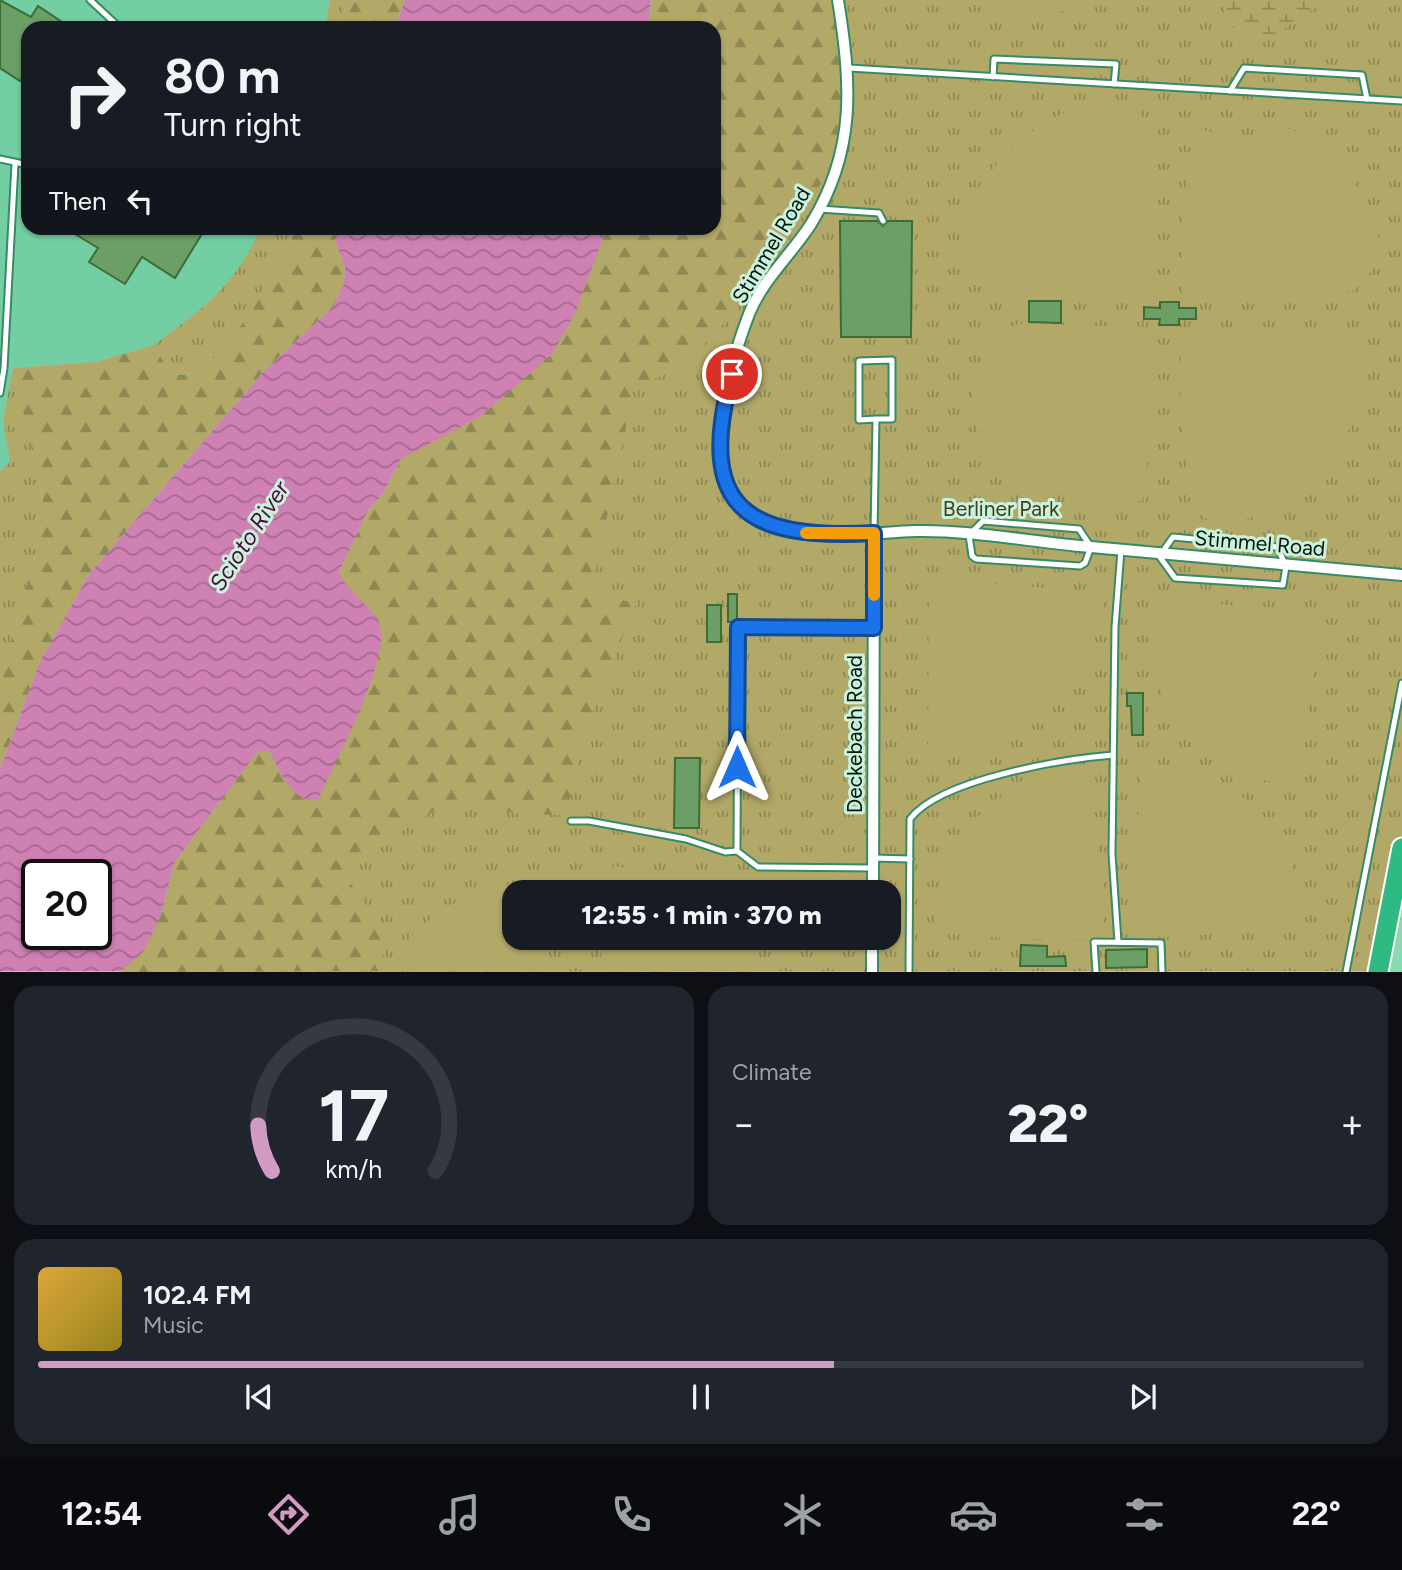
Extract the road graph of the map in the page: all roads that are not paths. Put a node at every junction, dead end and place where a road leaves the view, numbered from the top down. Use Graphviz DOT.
graph roads {
  1 [pos="90,0"];
  2 [pos="838,0"];
  3 [pos="112,21"];
  4 [pos="849,68"];
  5 [pos="993,77"];
  6 [pos="1114,84"];
  7 [pos="1230,91"];
  8 [pos="1367,99"];
  9 [pos="1402,101"];
  10 [pos="0,159"];
  11 [pos="15,164"];
  12 [pos="21,164"];
  13 [pos="817,209"];
  14 [pos="883,221"];
  15 [pos="0,393"];
  16 [pos="876,419"];
  17 [pos="874,533"];
  18 [pos="969,536"];
  19 [pos="1091,547"];
  20 [pos="1121,550"];
  21 [pos="1159,553"];
  22 [pos="1286,566"];
  23 [pos="1402,575"];
  24 [pos="874,628"];
  25 [pos="1402,683"];
  26 [pos="1114,755"];
  27 [pos="570,821"];
  28 [pos="1402,848"];
  29 [pos="737,850"];
  30 [pos="910,859"];
  31 [pos="873,863"];
  32 [pos="873,880"];
  33 [pos="1118,942"];
  34 [pos="872,950"];
  35 [pos="872,971"];
  36 [pos="909,971"];
  37 [pos="1096,971"];
  38 [pos="1161,971"];
  39 [pos="1346,971"];
  40 [pos="1378,971"];
  1 -- 3 [label="lane"];
  2 -- 4 [label="street, Stimmel Road"];
  4 -- 5 [label="lane"];
  4 -- 13 [label="street, Stimmel Road"];
  5 -- 6 [label="lane"];
  5 -- 6 [label="lane"];
  6 -- 7 [label="lane"];
  7 -- 8 [label="lane"];
  7 -- 8 [label="lane"];
  8 -- 9 [label="lane"];
  10 -- 11 [label="lane"];
  11 -- 12 [label="lane"];
  11 -- 15 [label="lane"];
  13 -- 14 [label="lane"];
  13 -- 17 [label="street, Stimmel Road"];
  16 -- 16 [label="lane"];
  16 -- 17 [label="lane"];
  17 -- 18 [label="street, Stimmel Road"];
  17 -- 24 [label="street, Deckebach Road"];
  18 -- 19 [label="street, Stimmel Road"];
  18 -- 19 [label="lane"];
  18 -- 19 [label="lane"];
  19 -- 20 [label="street, Stimmel Road"];
  20 -- 21 [label="street, Stimmel Road"];
  20 -- 26 [label="lane"];
  21 -- 22 [label="street, Stimmel Road"];
  21 -- 22 [label="lane"];
  21 -- 22 [label="lane"];
  22 -- 23 [label="street, Stimmel Road"];
  24 -- 29 [label="lane"];
  24 -- 31 [label="street, Deckebach Road"];
  25 -- 39 [label="lane"];
  26 -- 30 [label="lane"];
  26 -- 33 [label="lane"];
  27 -- 29 [label="lane"];
  28 -- 40 [label="highway"];
  29 -- 31 [label="lane"];
  30 -- 31 [label="lane"];
  30 -- 36 [label="lane"];
  31 -- 32 [label="street, Deckebach Road"];
  33 -- 37 [label="lane"];
  33 -- 38 [label="lane"];
  34 -- 35 [label="street"];
}
